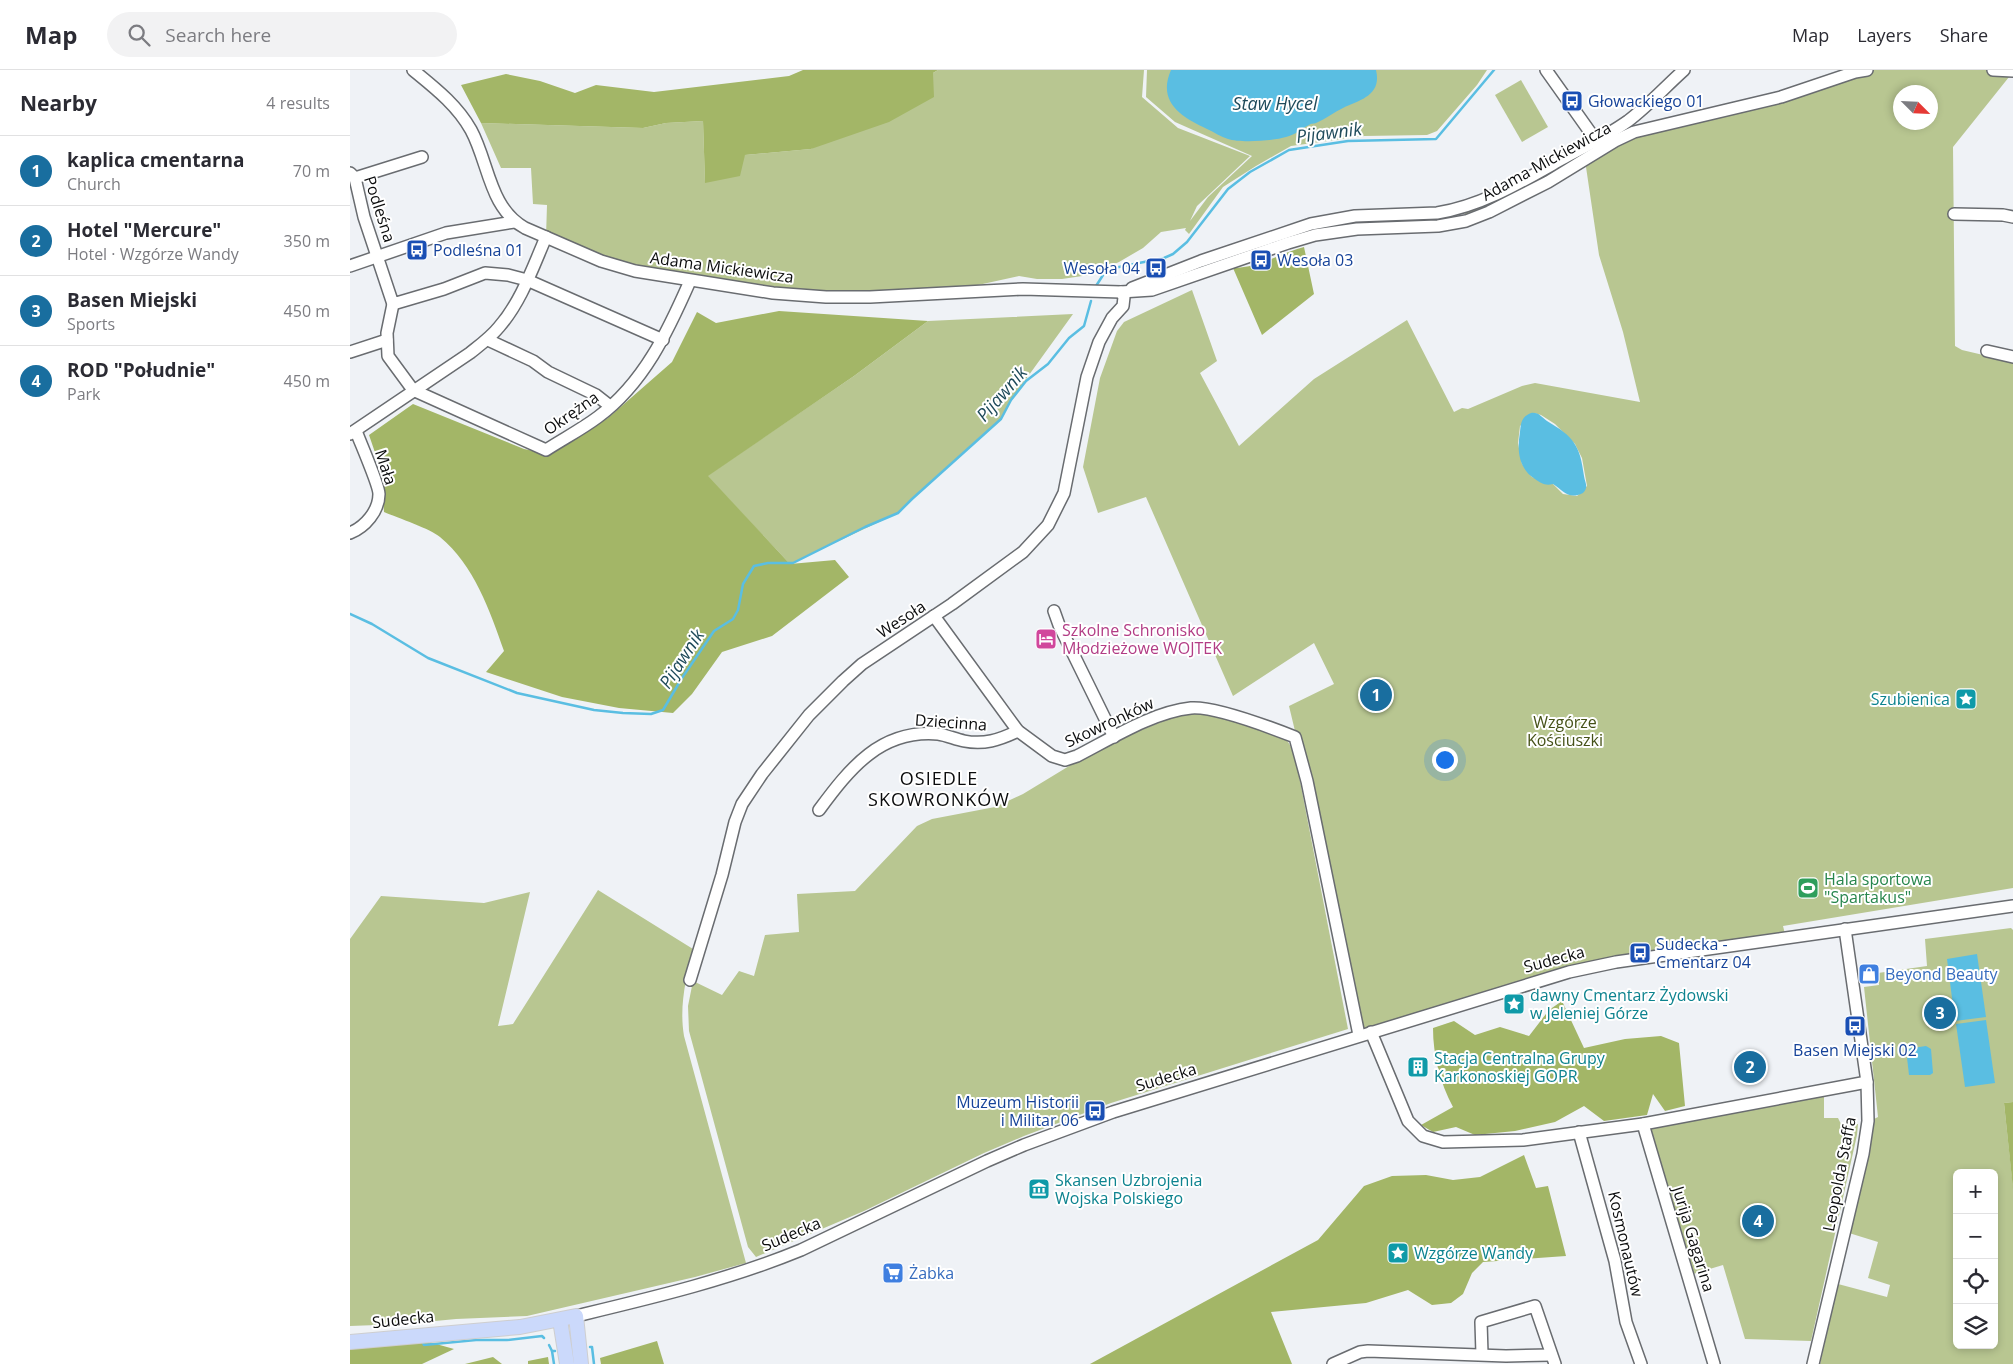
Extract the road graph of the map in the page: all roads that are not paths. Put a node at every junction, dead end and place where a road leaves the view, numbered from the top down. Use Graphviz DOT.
graph roads {
  1 [pos="413,70"];
  2 [pos="1546,70"];
  3 [pos="1684,70"];
  4 [pos="1867,70"];
  5 [pos="1993,70"];
  6 [pos="2013,71"];
  7 [pos="1629,120"];
  8 [pos="1634,132"];
  9 [pos="1598,145"];
  10 [pos="422,157"];
  11 [pos="352,176"];
  12 [pos="1954,214"];
  13 [pos="2013,217"];
  14 [pos="514,222"];
  15 [pos="546,237"];
  16 [pos="377,256"];
  17 [pos="350,266"];
  18 [pos="527,280"];
  19 [pos="690,281"];
  20 [pos="1121,292"];
  21 [pos="393,304"];
  22 [pos="387,340"];
  23 [pos="488,340"];
  24 [pos="663,340"];
  25 [pos="1987,351"];
  26 [pos="350,352"];
  27 [pos="2013,357"];
  28 [pos="413,390"];
  29 [pos="610,406"];
  30 [pos="353,432"];
  31 [pos="350,533"];
  32 [pos="1054,611"];
  33 [pos="934,616"];
  34 [pos="1018,731"];
  35 [pos="1114,737"];
  36 [pos="819,810"];
  37 [pos="2013,906"];
  38 [pos="1845,930"];
  39 [pos="690,980"];
  40 [pos="1371,1032"];
  41 [pos="1359,1035"];
  42 [pos="1867,1082"];
  43 [pos="1643,1124"];
  44 [pos="1579,1132"];
  45 [pos="576,1316"];
  46 [pos="560,1320"];
  47 [pos="350,1342"];
  48 [pos="1482,1354"];
  49 [pos="1553,1359"];
  50 [pos="567,1364"];
  51 [pos="581,1364"];
  52 [pos="1333,1364"];
  53 [pos="1642,1364"];
  54 [pos="1714,1364"];
  55 [pos="1813,1364"];
  1 -- 14 [label="street, Adama Mickiewicza"];
  2 -- 9 [label="street"];
  3 -- 7 [label="street"];
  4 -- 8 [label="street, Adama Mickiewicza"];
  5 -- 6 [label="street"];
  7 -- 8 [label="street"];
  7 -- 9 [label="street"];
  8 -- 9 [label="street, Adama Mickiewicza"];
  9 -- 20 [label="street, Adama Mickiewicza"];
  10 -- 11 [label="street"];
  11 -- 16 [label="street, Podleśna"];
  12 -- 13 [label="street"];
  14 -- 15 [label="street, Adama Mickiewicza"];
  14 -- 16 [label="street"];
  15 -- 18 [label="street"];
  15 -- 19 [label="street, Adama Mickiewicza"];
  16 -- 17 [label="street"];
  16 -- 21 [label="street, Podleśna"];
  18 -- 21 [label="street"];
  18 -- 23 [label="street"];
  18 -- 24 [label="street"];
  19 -- 20 [label="street, Adama Mickiewicza"];
  19 -- 24 [label="street, Okrężna"];
  20 -- 33 [label="street, Wesoła"];
  21 -- 22 [label="street"];
  22 -- 26 [label="street"];
  22 -- 28 [label="street"];
  23 -- 28 [label="street"];
  23 -- 29 [label="street"];
  24 -- 29 [label="street, Okrężna"];
  25 -- 27 [label="street"];
  28 -- 29 [label="street, Okrężna"];
  28 -- 30 [label="street"];
  30 -- 31 [label="street, Mała"];
  32 -- 35 [label="street"];
  33 -- 34 [label="street, Skowronków"];
  33 -- 39 [label="street, Wesoła"];
  34 -- 35 [label="street, Skowronków"];
  34 -- 36 [label="street, Dziecinna"];
  35 -- 41 [label="street, Skowronków"];
  37 -- 38 [label="street, Sudecka"];
  38 -- 40 [label="street, Sudecka"];
  38 -- 42 [label="street, Leopolda Staffa"];
  40 -- 41 [label="street, Sudecka"];
  40 -- 44 [label="street"];
  41 -- 45 [label="street, Sudecka"];
  42 -- 43 [label="street"];
  42 -- 55 [label="street, Leopolda Staffa"];
  43 -- 44 [label="street"];
  43 -- 54 [label="street, Jurija Gagarina"];
  44 -- 53 [label="street, Kosmonautów"];
  45 -- 46 [label="main road, Sudecka"];
  45 -- 51 [label="main road"];
  46 -- 47 [label="main road, Sudecka"];
  46 -- 50 [label="main road"];
  48 -- 49 [label="street"];
  48 -- 49 [label="street"];
  48 -- 52 [label="street"];
}
